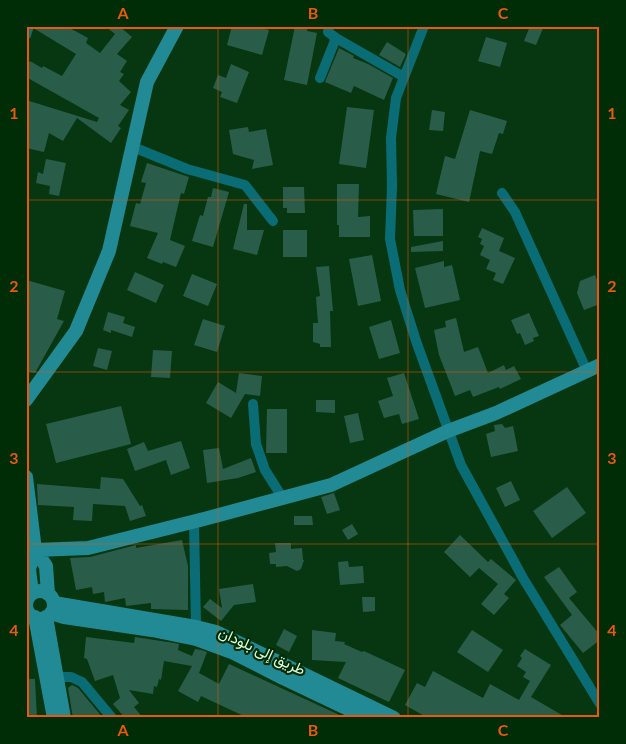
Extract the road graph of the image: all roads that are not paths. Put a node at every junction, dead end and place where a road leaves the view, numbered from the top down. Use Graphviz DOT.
graph roads {
  1 [pos="29,26"];
  2 [pos="177,26"];
  3 [pos="329,26"];
  4 [pos="424,26"];
  5 [pos="26,35"];
  6 [pos="336,38"];
  7 [pos="404,77"];
  8 [pos="320,78"];
  9 [pos="133,147"];
  10 [pos="502,193"];
  11 [pos="273,221"];
  12 [pos="600,365"];
  13 [pos="587,371"];
  14 [pos="27,394"];
  15 [pos="253,404"];
  16 [pos="448,431"];
  17 [pos="26,477"];
  18 [pos="282,497"];
  19 [pos="194,522"];
  20 [pos="35,550"];
  21 [pos="28,600"];
  22 [pos="47,609"];
  23 [pos="196,626"];
  24 [pos="56,677"];
  25 [pos="600,704"];
  26 [pos="360,716"];
  27 [pos="54,718"];
  28 [pos="64,718"];
  29 [pos="112,718"];
  30 [pos="394,718"];
  1 -- 5 [label="street"];
  2 -- 9 [label="main road"];
  3 -- 6 [label="street"];
  4 -- 7 [label="street"];
  6 -- 7 [label="street"];
  6 -- 8 [label="street"];
  7 -- 16 [label="street"];
  9 -- 11 [label="street"];
  9 -- 14 [label="main road"];
  10 -- 13 [label="street"];
  12 -- 13 [label="main road"];
  13 -- 16 [label="main road"];
  15 -- 18 [label="street"];
  16 -- 18 [label="main road"];
  16 -- 25 [label="street"];
  17 -- 20 [label="main road"];
  18 -- 19 [label="main road"];
  19 -- 20 [label="main road"];
  19 -- 23 [label="street"];
  20 -- 21 [label="main road"];
  20 -- 22 [label="main road"];
  21 -- 22 [label="main road"];
  21 -- 22 [label="main road"];
  22 -- 23 [label="main road"];
  22 -- 24 [label="main road"];
  22 -- 26 [label="main road, طريق إلى بلودان"];
  22 -- 27 [label="main road"];
  23 -- 30 [label="main road"];
  24 -- 28 [label="main road"];
  24 -- 29 [label="street"];
}
